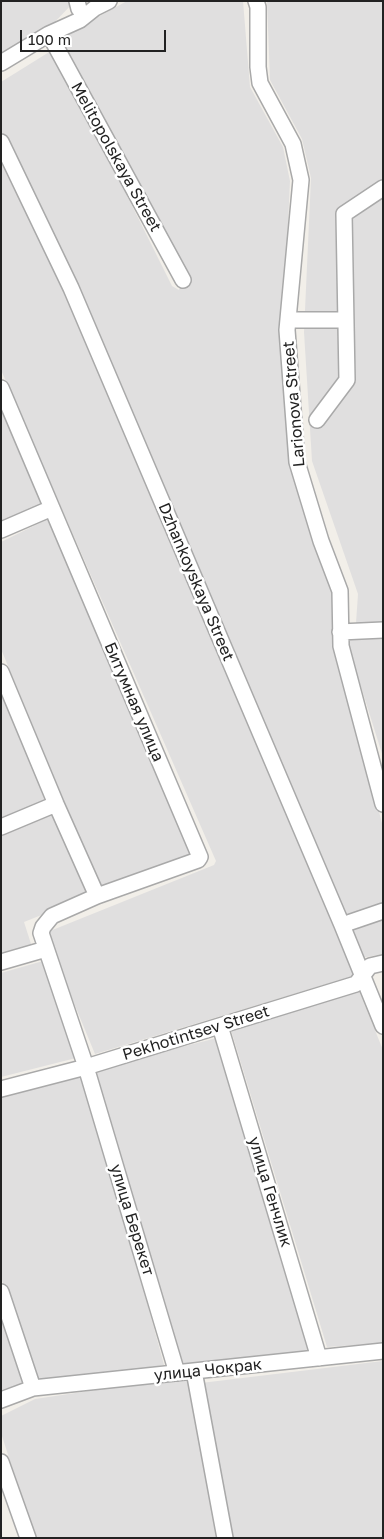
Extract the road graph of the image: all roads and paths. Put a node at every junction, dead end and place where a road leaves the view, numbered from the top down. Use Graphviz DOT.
graph roads {
  1 [pos="109,1"];
  2 [pos="256,1"];
  3 [pos="78,5"];
  4 [pos="95,8"];
  5 [pos="49,34"];
  6 [pos="1,63"];
  7 [pos="1,142"];
  8 [pos="383,188"];
  9 [pos="184,280"];
  10 [pos="288,320"];
  11 [pos="346,320"];
  12 [pos="1,388"];
  13 [pos="317,420"];
  14 [pos="52,508"];
  15 [pos="1,530"];
  16 [pos="383,630"];
  17 [pos="340,632"];
  18 [pos="1,672"];
  19 [pos="56,804"];
  20 [pos="383,804"];
  21 [pos="1,826"];
  22 [pos="97,896"];
  23 [pos="383,911"];
  24 [pos="342,925"];
  25 [pos="43,927"];
  26 [pos="46,949"];
  27 [pos="1,962"];
  28 [pos="383,963"];
  29 [pos="363,976"];
  30 [pos="220,1026"];
  31 [pos="383,1026"];
  32 [pos="86,1067"];
  33 [pos="1,1089"];
  34 [pos="1,1292"];
  35 [pos="383,1352"];
  36 [pos="319,1358"];
  37 [pos="194,1371"];
  38 [pos="177,1373"];
  39 [pos="32,1388"];
  40 [pos="1,1400"];
  41 [pos="1,1462"];
  42 [pos="28,1538"];
  43 [pos="225,1538"];
  1 -- 4 [label="street"];
  2 -- 10 [label="street, Larionova Street"];
  3 -- 4 [label="street"];
  3 -- 5 [label="street"];
  4 -- 5 [label="street"];
  5 -- 6 [label="street"];
  5 -- 9 [label="street, Melitopolskaya Street"];
  7 -- 24 [label="street, Dzhankoyskaya Street"];
  8 -- 11 [label="street"];
  10 -- 11 [label="street"];
  10 -- 17 [label="street, Larionova Street"];
  11 -- 13 [label="street"];
  12 -- 14 [label="street, Битумная улица"];
  14 -- 15 [label="street"];
  14 -- 22 [label="street, Битумная улица"];
  16 -- 17 [label="street"];
  17 -- 20 [label="street, Larionova Street"];
  18 -- 19 [label="street"];
  19 -- 21 [label="street"];
  19 -- 22 [label="street"];
  22 -- 25 [label="street, Битумная улица"];
  23 -- 24 [label="street"];
  24 -- 29 [label="street, Dzhankoyskaya Street"];
  25 -- 26 [label="street, улица Берекет"];
  26 -- 27 [label="street"];
  26 -- 32 [label="street, улица Берекет"];
  28 -- 29 [label="street, Pekhotintsev Street"];
  29 -- 30 [label="street, Pekhotintsev Street"];
  29 -- 31 [label="street, Dzhankoyskaya Street"];
  30 -- 32 [label="street, Pekhotintsev Street"];
  30 -- 36 [label="street, улица Генчлик"];
  32 -- 33 [label="street, Pekhotintsev Street"];
  32 -- 38 [label="street, улица Берекет"];
  34 -- 39 [label="street"];
  35 -- 36 [label="street, улица Чокрак"];
  36 -- 37 [label="street, улица Чокрак"];
  37 -- 38 [label="street, улица Чокрак"];
  37 -- 43 [label="street"];
  38 -- 39 [label="street, улица Чокрак"];
  39 -- 40 [label="street, улица Чокрак"];
  41 -- 42 [label="street"];
}
